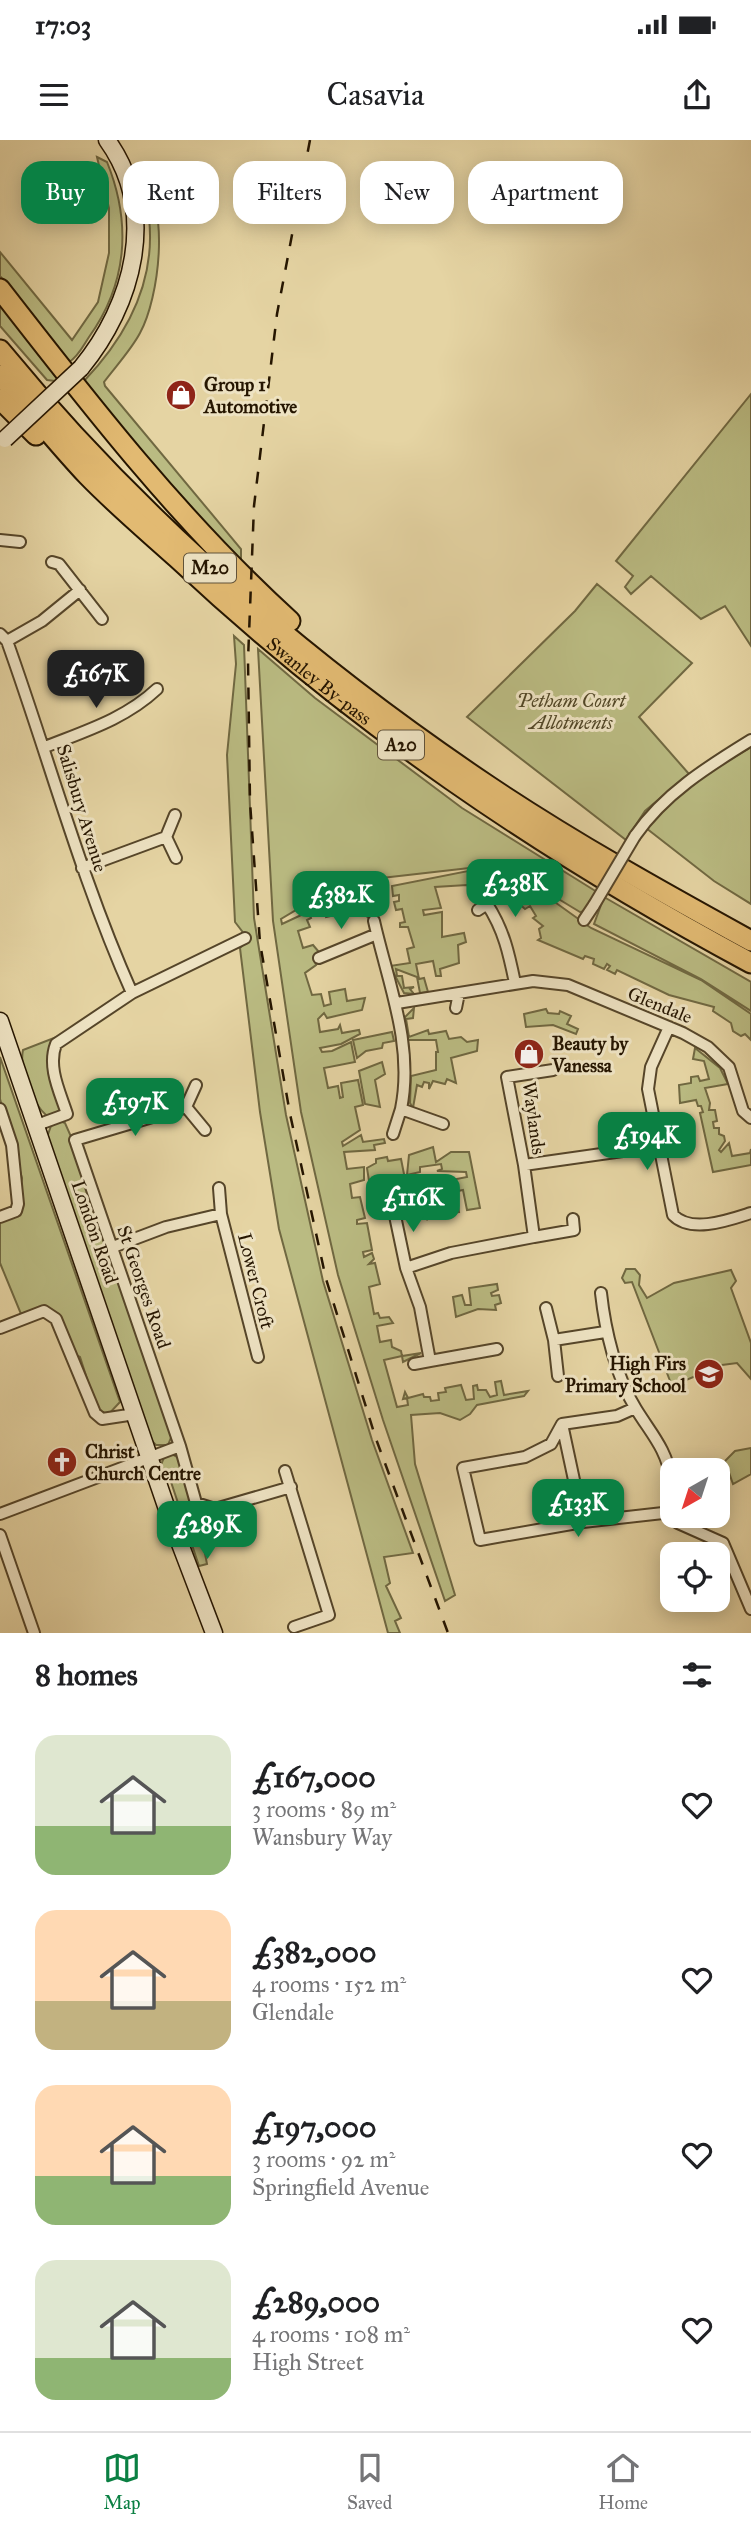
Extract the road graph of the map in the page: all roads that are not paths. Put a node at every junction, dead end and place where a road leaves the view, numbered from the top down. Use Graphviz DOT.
graph roads {
  1 [pos="112,142"];
  2 [pos="0,289"];
  3 [pos="0,350"];
  4 [pos="0,375"];
  5 [pos="0,399"];
  6 [pos="3,442"];
  7 [pos="89,476"];
  8 [pos="0,540"];
  9 [pos="20,542"];
  10 [pos="52,562"];
  11 [pos="80,590"];
  12 [pos="102,619"];
  13 [pos="3,637"];
  14 [pos="157,689"];
  15 [pos="751,740"];
  16 [pos="45,747"];
  17 [pos="447,756"];
  18 [pos="176,815"];
  19 [pos="166,837"];
  20 [pos="176,858"];
  21 [pos="82,867"];
  22 [pos="478,910"];
  23 [pos="584,920"];
  24 [pos="374,921"];
  25 [pos="377,934"];
  26 [pos="245,938"];
  27 [pos="751,941"];
  28 [pos="319,958"];
  29 [pos="751,964"];
  30 [pos="516,983"];
  31 [pos="132,993"];
  32 [pos="458,993"];
  33 [pos="397,1003"];
  34 [pos="456,1007"];
  35 [pos="0,1021"];
  36 [pos="669,1027"];
  37 [pos="5,1047"];
  38 [pos="553,1070"];
  39 [pos="197,1086"];
  40 [pos="186,1107"];
  41 [pos="0,1109"];
  42 [pos="401,1109"];
  43 [pos="751,1118"];
  44 [pos="443,1124"];
  45 [pos="37,1125"];
  46 [pos="205,1130"];
  47 [pos="393,1134"];
  48 [pos="658,1146"];
  49 [pos="524,1165"];
  50 [pos="219,1188"];
  51 [pos="404,1189"];
  52 [pos="751,1213"];
  53 [pos="221,1214"];
  54 [pos="0,1217"];
  55 [pos="573,1219"];
  56 [pos="534,1237"];
  57 [pos="113,1247"];
  58 [pos="406,1268"];
  59 [pos="601,1293"];
  60 [pos="546,1308"];
  61 [pos="0,1328"];
  62 [pos="605,1332"];
  63 [pos="554,1340"];
  64 [pos="497,1349"];
  65 [pos="258,1357"];
  66 [pos="430,1361"];
  67 [pos="414,1364"];
  68 [pos="558,1376"];
  69 [pos="635,1408"];
  70 [pos="135,1414"];
  71 [pos="562,1424"];
  72 [pos="180,1446"];
  73 [pos="150,1457"];
  74 [pos="664,1458"];
  75 [pos="285,1471"];
  76 [pos="291,1488"];
  77 [pos="660,1513"];
  78 [pos="0,1514"];
  79 [pos="583,1522"];
  80 [pos="689,1528"];
  81 [pos="0,1535"];
  82 [pos="751,1609"];
  83 [pos="294,1627"];
  84 [pos="34,1633"];
  85 [pos="214,1633"];
  1 -- 6 [label="main road, bridge"];
  2 -- 17 [label="highway, A20"];
  3 -- 17 [label="highway, M20"];
  4 -- 7 [label="highway"];
  5 -- 7 [label="highway, A20"];
  7 -- 29 [label="highway, Swanley By-pass / A20"];
  8 -- 9 [label="street"];
  10 -- 11 [label="street"];
  11 -- 12 [label="street"];
  11 -- 13 [label="street"];
  13 -- 16 [label="street, Salisbury Avenue"];
  14 -- 16 [label="street"];
  15 -- 23 [label="street, bridge"];
  16 -- 21 [label="street, Salisbury Avenue"];
  17 -- 27 [label="highway, A20"];
  18 -- 19 [label="street"];
  19 -- 20 [label="street"];
  19 -- 21 [label="street"];
  21 -- 31 [label="street, Salisbury Avenue"];
  22 -- 30 [label="street"];
  24 -- 25 [label="street"];
  25 -- 28 [label="street"];
  25 -- 33 [label="street"];
  26 -- 31 [label="street"];
  30 -- 32 [label="street, Glendale"];
  30 -- 36 [label="street, Glendale"];
  31 -- 45 [label="street"];
  32 -- 33 [label="street, Glendale"];
  32 -- 34 [label="street"];
  33 -- 42 [label="street"];
  35 -- 37 [label="main road, London Road"];
  36 -- 43 [label="street, Glendale"];
  36 -- 48 [label="street"];
  37 -- 45 [label="main road, London Road"];
  38 -- 49 [label="street, Waylands"];
  39 -- 40 [label="street"];
  40 -- 46 [label="street"];
  40 -- 57 [label="street, St Georges Road"];
  41 -- 54 [label="street"];
  42 -- 44 [label="street"];
  42 -- 47 [label="street"];
  45 -- 70 [label="main road, London Road"];
  48 -- 49 [label="street, Waylands"];
  48 -- 52 [label="street"];
  49 -- 56 [label="street, Waylands"];
  50 -- 53 [label="street, Lower Croft"];
  51 -- 58 [label="street"];
  53 -- 57 [label="street, Lower Croft"];
  53 -- 65 [label="street, Lower Croft"];
  55 -- 56 [label="street"];
  56 -- 58 [label="street"];
  57 -- 72 [label="street, St Georges Road"];
  58 -- 66 [label="street"];
  59 -- 62 [label="street"];
  60 -- 63 [label="street"];
  61 -- 70 [label="street"];
  62 -- 63 [label="street"];
  62 -- 69 [label="street"];
  63 -- 68 [label="street"];
  64 -- 66 [label="street"];
  66 -- 67 [label="street"];
  69 -- 71 [label="street"];
  69 -- 74 [label="street"];
  70 -- 73 [label="main road, London Road"];
  71 -- 79 [label="street"];
  71 -- 79 [label="street"];
  72 -- 73 [label="street"];
  72 -- 76 [label="street, St Georges Road"];
  73 -- 78 [label="street"];
  73 -- 85 [label="main road, London Road"];
  75 -- 76 [label="street"];
  76 -- 83 [label="street"];
  77 -- 79 [label="street"];
  80 -- 82 [label="street"];
  81 -- 84 [label="street"];
}
